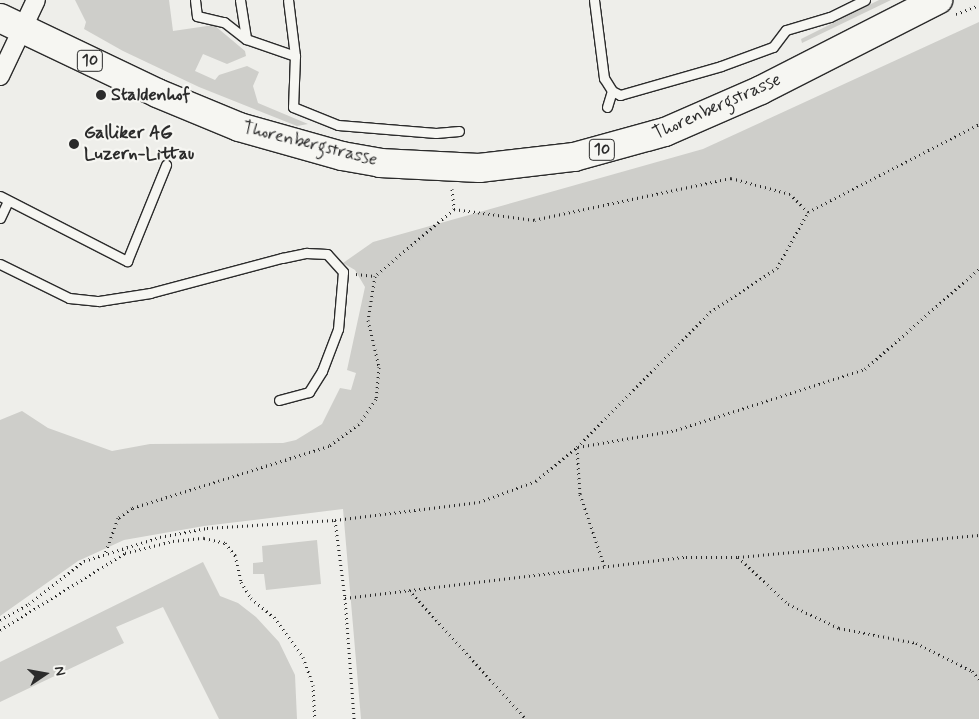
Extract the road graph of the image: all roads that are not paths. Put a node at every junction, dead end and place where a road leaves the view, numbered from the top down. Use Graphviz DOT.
graph roads {
  1 [pos="36,0"];
  2 [pos="194,0"];
  3 [pos="240,0"];
  4 [pos="288,0"];
  5 [pos="594,0"];
  6 [pos="865,0"];
  7 [pos="938,0"];
  8 [pos="11,23"];
  9 [pos="246,38"];
  10 [pos="295,56"];
  11 [pos="0,76"];
  12 [pos="612,91"];
  13 [pos="607,107"];
  14 [pos="459,131"];
  15 [pos="166,166"];
  16 [pos="4,198"];
  17 [pos="0,218"];
  18 [pos="0,264"];
  19 [pos="279,400"];
  1 -- 8 [label="street"];
  2 -- 9 [label="lane"];
  3 -- 9 [label="lane"];
  4 -- 10 [label="lane"];
  5 -- 12 [label="lane"];
  6 -- 12 [label="lane"];
  7 -- 8 [label="main road, Thorenbergstrasse / 10"];
  8 -- 11 [label="street"];
  9 -- 10 [label="lane"];
  10 -- 14 [label="lane"];
  12 -- 13 [label="lane"];
  15 -- 16 [label="lane"];
  16 -- 17 [label="lane"];
  18 -- 19 [label="lane"];
}
